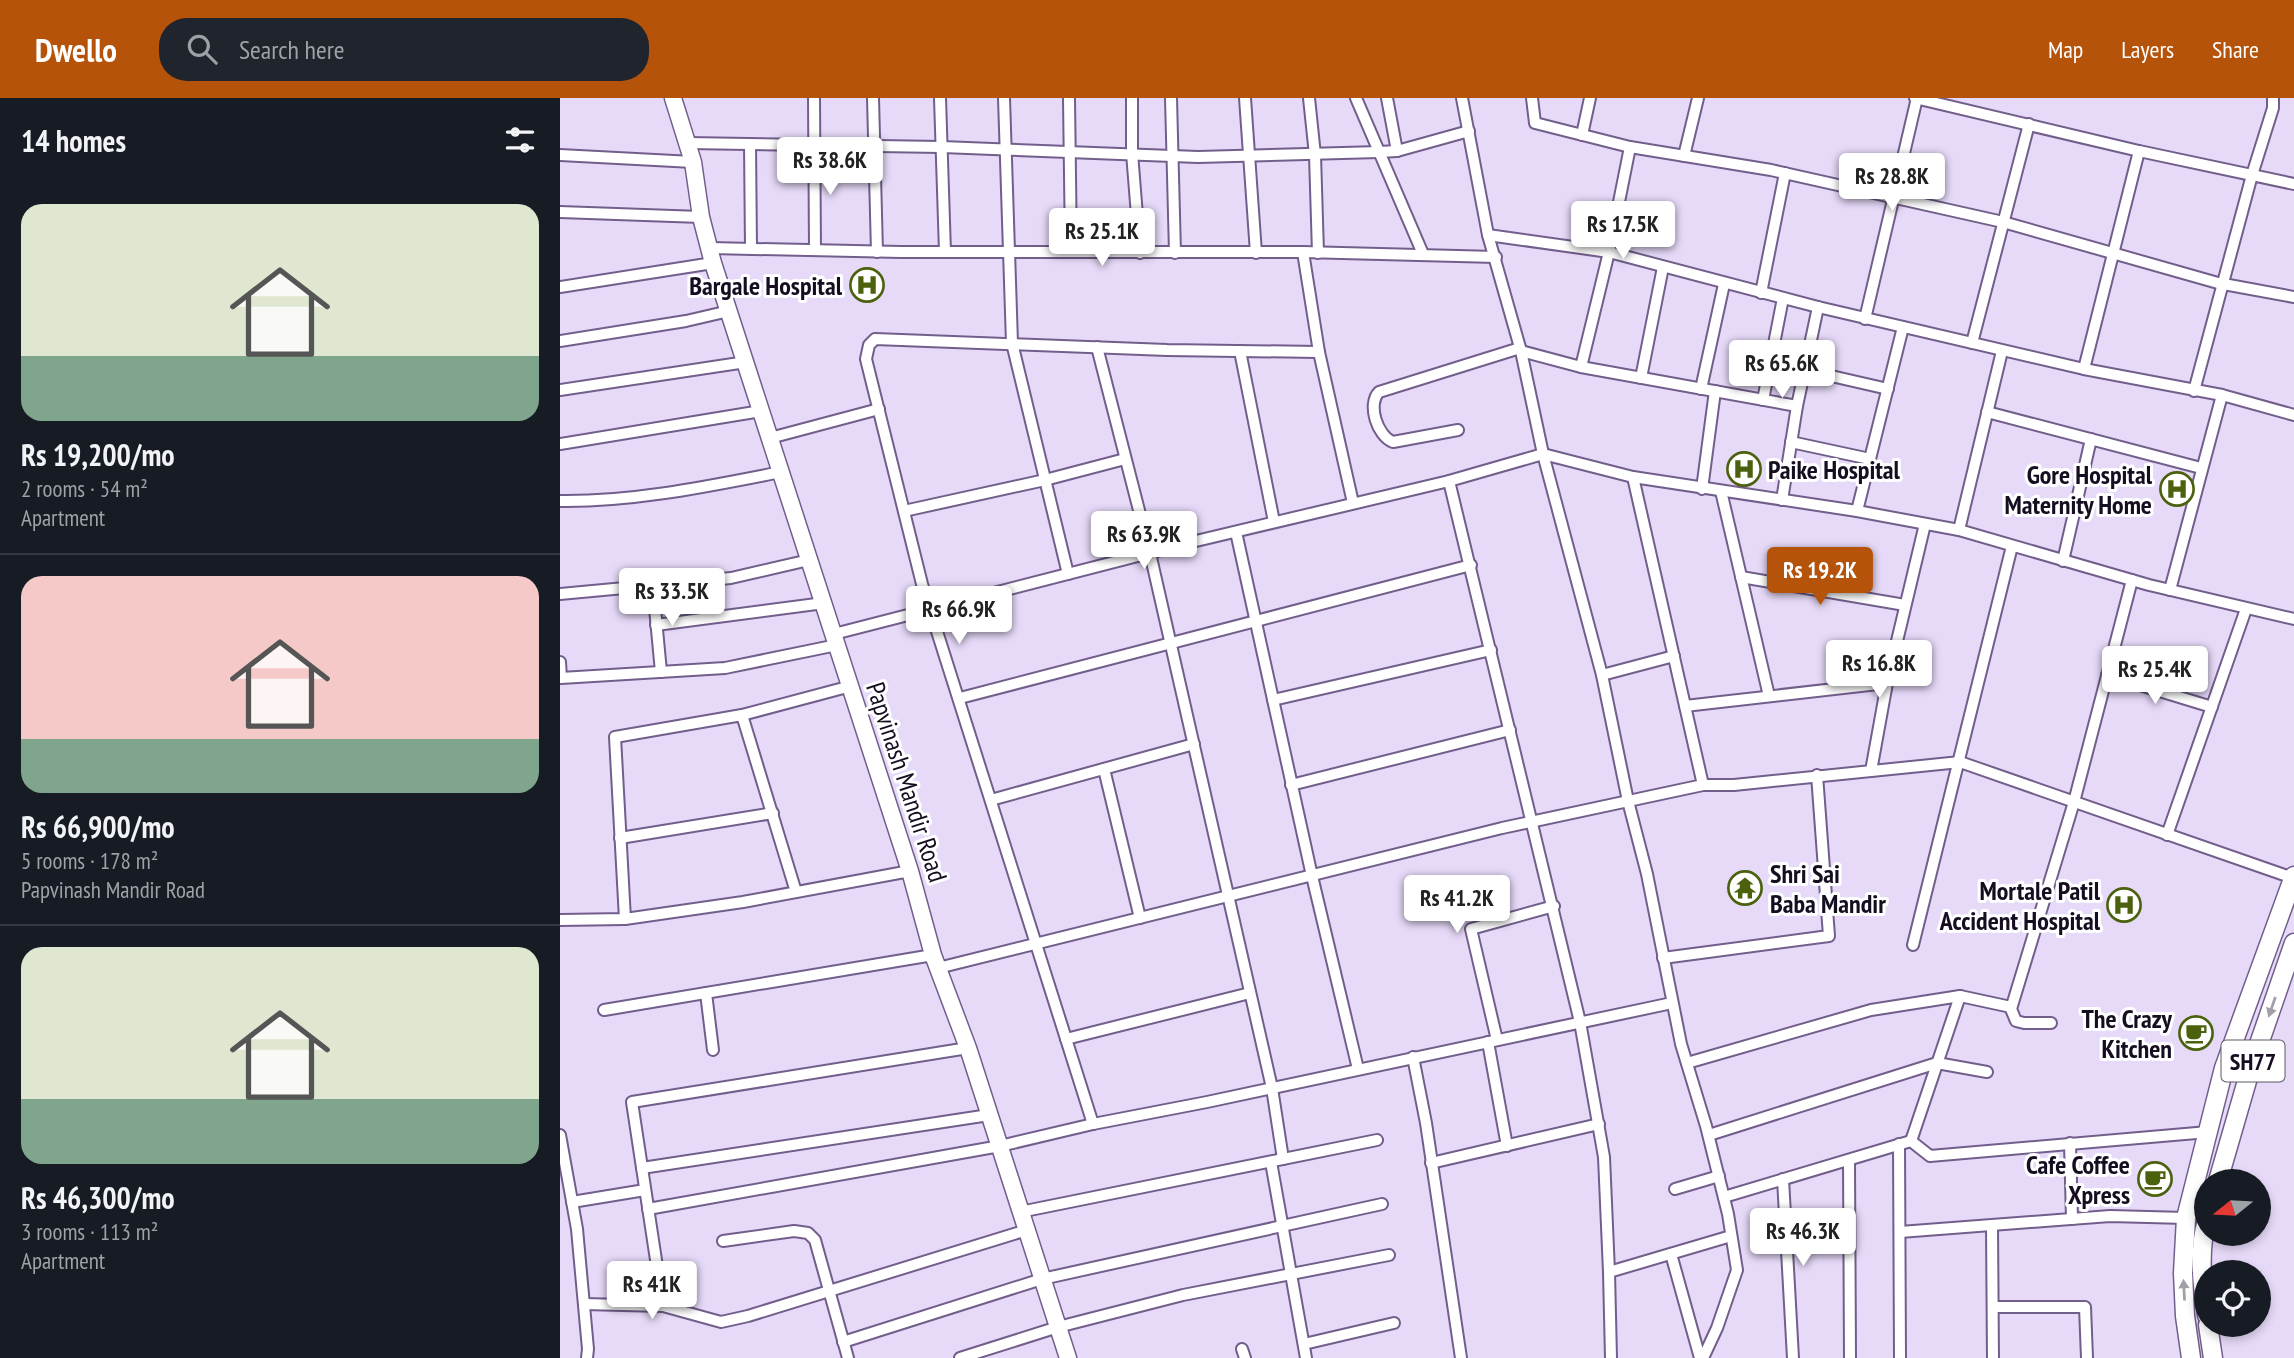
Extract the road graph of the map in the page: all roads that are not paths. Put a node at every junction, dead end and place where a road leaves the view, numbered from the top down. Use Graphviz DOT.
graph roads {
  1 [pos="673,98"];
  2 [pos="814,98"];
  3 [pos="873,98"];
  4 [pos="940,98"];
  5 [pos="1004,98"];
  6 [pos="1069,98"];
  7 [pos="1132,98"];
  8 [pos="1171,98"];
  9 [pos="1245,98"];
  10 [pos="1309,98"];
  11 [pos="1356,98"];
  12 [pos="1387,98"];
  13 [pos="1462,98"];
  14 [pos="1532,98"];
  15 [pos="1590,98"];
  16 [pos="1698,98"];
  17 [pos="1916,98"];
  18 [pos="2273,98"];
  19 [pos="2029,124"];
  20 [pos="1469,131"];
  21 [pos="1582,135"];
  22 [pos="687,143"];
  23 [pos="750,144"];
  24 [pos="813,144"];
  25 [pos="874,146"];
  26 [pos="942,146"];
  27 [pos="1630,147"];
  28 [pos="1006,150"];
  29 [pos="1397,150"];
  30 [pos="2139,151"];
  31 [pos="1070,152"];
  32 [pos="1379,152"];
  33 [pos="1132,153"];
  34 [pos="560,155"];
  35 [pos="1315,155"];
  36 [pos="1174,156"];
  37 [pos="1249,156"];
  38 [pos="1684,156"];
  39 [pos="693,162"];
  40 [pos="1785,173"];
  41 [pos="2252,176"];
  42 [pos="2294,184"];
  43 [pos="1894,197"];
  44 [pos="560,212"];
  45 [pos="701,217"];
  46 [pos="2004,222"];
  47 [pos="1488,235"];
  48 [pos="751,249"];
  49 [pos="815,250"];
  50 [pos="877,252"];
  51 [pos="945,252"];
  52 [pos="1009,252"];
  53 [pos="1071,252"];
  54 [pos="1303,252"];
  55 [pos="1609,252"];
  56 [pos="1140,253"];
  57 [pos="1175,253"];
  58 [pos="1256,253"];
  59 [pos="1318,253"];
  60 [pos="2113,253"];
  61 [pos="1423,254"];
  62 [pos="712,255"];
  63 [pos="1496,257"];
  64 [pos="1663,267"];
  65 [pos="1724,284"];
  66 [pos="2222,284"];
  67 [pos="560,287"];
  68 [pos="1761,293"];
  69 [pos="2294,297"];
  70 [pos="1783,299"];
  71 [pos="1818,307"];
  72 [pos="729,311"];
  73 [pos="1865,318"];
  74 [pos="1903,327"];
  75 [pos="560,341"];
  76 [pos="1012,343"];
  77 [pos="1972,344"];
  78 [pos="1097,347"];
  79 [pos="1520,350"];
  80 [pos="1240,351"];
  81 [pos="2003,351"];
  82 [pos="1320,352"];
  83 [pos="746,362"];
  84 [pos="1581,367"];
  85 [pos="2084,369"];
  86 [pos="1805,370"];
  87 [pos="1641,378"];
  88 [pos="1701,389"];
  89 [pos="1888,389"];
  90 [pos="560,390"];
  91 [pos="1715,391"];
  92 [pos="2194,391"];
  93 [pos="2222,395"];
  94 [pos="1763,400"];
  95 [pos="1797,406"];
  96 [pos="879,409"];
  97 [pos="761,411"];
  98 [pos="1987,412"];
  99 [pos="2294,415"];
  100 [pos="1458,430"];
  101 [pos="770,438"];
  102 [pos="2091,439"];
  103 [pos="1791,442"];
  104 [pos="560,444"];
  105 [pos="1543,454"];
  106 [pos="1125,459"];
  107 [pos="1870,459"];
  108 [pos="2201,468"];
  109 [pos="781,472"];
  110 [pos="1633,477"];
  111 [pos="1045,480"];
  112 [pos="1448,481"];
  113 [pos="1702,489"];
  114 [pos="1721,491"];
  115 [pos="1782,500"];
  116 [pos="560,501"];
  117 [pos="1353,503"];
  118 [pos="904,511"];
  119 [pos="1857,511"];
  120 [pos="1274,522"];
  121 [pos="1924,524"];
  122 [pos="1959,530"];
  123 [pos="1236,532"];
  124 [pos="2012,546"];
  125 [pos="1150,553"];
  126 [pos="809,560"];
  127 [pos="2063,561"];
  128 [pos="1471,565"];
  129 [pos="1068,574"];
  130 [pos="1741,577"];
  131 [pos="2132,580"];
  132 [pos="653,587"];
  133 [pos="2170,590"];
  134 [pos="560,594"];
  135 [pos="824,604"];
  136 [pos="1905,605"];
  137 [pos="930,609"];
  138 [pos="2246,609"];
  139 [pos="2294,620"];
  140 [pos="1255,621"];
  141 [pos="656,625"];
  142 [pos="835,640"];
  143 [pos="1171,643"];
  144 [pos="1491,650"];
  145 [pos="1674,656"];
  146 [pos="560,662"];
  147 [pos="661,672"];
  148 [pos="1602,675"];
  149 [pos="2107,675"];
  150 [pos="1887,683"];
  151 [pos="851,686"];
  152 [pos="1769,696"];
  153 [pos="960,698"];
  154 [pos="1273,700"];
  155 [pos="1685,706"];
  156 [pos="2212,708"];
  157 [pos="742,715"];
  158 [pos="1510,730"];
  159 [pos="1194,744"];
  160 [pos="1960,762"];
  161 [pos="1104,769"];
  162 [pos="1871,771"];
  163 [pos="1817,775"];
  164 [pos="1291,785"];
  165 [pos="1703,785"];
  166 [pos="991,800"];
  167 [pos="1628,801"];
  168 [pos="2074,802"];
  169 [pos="773,813"];
  170 [pos="1533,822"];
  171 [pos="2167,835"];
  172 [pos="621,838"];
  173 [pos="910,871"];
  174 [pos="1312,876"];
  175 [pos="2294,877"];
  176 [pos="796,892"];
  177 [pos="1228,896"];
  178 [pos="1554,905"];
  179 [pos="1140,918"];
  180 [pos="625,919"];
  181 [pos="560,920"];
  182 [pos="2294,943"];
  183 [pos="1035,944"];
  184 [pos="1913,945"];
  185 [pos="1663,958"];
  186 [pos="936,962"];
  187 [pos="1250,992"];
  188 [pos="706,993"];
  189 [pos="1959,996"];
  190 [pos="1672,1003"];
  191 [pos="2011,1007"];
  192 [pos="604,1010"];
  193 [pos="1580,1022"];
  194 [pos="2051,1023"];
  195 [pos="1066,1039"];
  196 [pos="1492,1041"];
  197 [pos="968,1048"];
  198 [pos="713,1050"];
  199 [pos="1413,1057"];
  200 [pos="1687,1063"];
  201 [pos="1937,1063"];
  202 [pos="1358,1069"];
  203 [pos="1987,1072"];
  204 [pos="1272,1088"];
  205 [pos="989,1115"];
  206 [pos="1093,1124"];
  207 [pos="1598,1124"];
  208 [pos="2208,1132"];
  209 [pos="560,1135"];
  210 [pos="1709,1135"];
  211 [pos="1377,1140"];
  212 [pos="1905,1142"];
  213 [pos="2070,1143"];
  214 [pos="1000,1146"];
  215 [pos="1507,1146"];
  216 [pos="1283,1158"];
  217 [pos="1849,1160"];
  218 [pos="1271,1162"];
  219 [pos="1431,1163"];
  220 [pos="642,1168"];
  221 [pos="2221,1169"];
  222 [pos="1719,1176"];
  223 [pos="1783,1179"];
  224 [pos="1675,1189"];
  225 [pos="645,1190"];
  226 [pos="1724,1197"];
  227 [pos="572,1202"];
  228 [pos="1382,1204"];
  229 [pos="648,1209"];
  230 [pos="1020,1212"];
  231 [pos="2186,1218"];
  232 [pos="2072,1219"];
  233 [pos="1283,1226"];
  234 [pos="1992,1226"];
  235 [pos="1027,1230"];
  236 [pos="1900,1232"];
  237 [pos="1731,1236"];
  238 [pos="723,1241"];
  239 [pos="1671,1254"];
  240 [pos="1389,1255"];
  241 [pos="1609,1272"];
  242 [pos="1293,1275"];
  243 [pos="1042,1279"];
  244 [pos="829,1292"];
  245 [pos="584,1304"];
  246 [pos="663,1306"];
  247 [pos="1993,1307"];
  248 [pos="1394,1323"];
  249 [pos="1058,1327"];
  250 [pos="2210,1337"];
  251 [pos="844,1342"];
  252 [pos="1304,1345"];
  253 [pos="586,1358"];
  254 [pos="848,1358"];
  255 [pos="960,1358"];
  256 [pos="1068,1358"];
  257 [pos="1306,1358"];
  258 [pos="1461,1358"];
  259 [pos="1611,1358"];
  260 [pos="1702,1358"];
  261 [pos="1793,1358"];
  262 [pos="1850,1358"];
  263 [pos="1900,1358"];
  264 [pos="1993,1358"];
  265 [pos="2087,1358"];
  266 [pos="2191,1358"];
  267 [pos="2213,1358"];
  1 -- 22 [label="street, Papvinash Mandir Road"];
  2 -- 24 [label="street"];
  3 -- 25 [label="street"];
  4 -- 26 [label="street"];
  5 -- 28 [label="street"];
  6 -- 31 [label="street"];
  7 -- 33 [label="street"];
  8 -- 36 [label="street"];
  9 -- 37 [label="street"];
  10 -- 35 [label="street"];
  11 -- 32 [label="street"];
  12 -- 29 [label="street"];
  13 -- 20 [label="street"];
  14 -- 21 [label="street"];
  15 -- 21 [label="street"];
  16 -- 38 [label="street"];
  17 -- 19 [label="street"];
  17 -- 43 [label="street"];
  18 -- 41 [label="street"];
  19 -- 30 [label="street"];
  19 -- 46 [label="street"];
  20 -- 29 [label="street"];
  20 -- 47 [label="street"];
  21 -- 27 [label="street"];
  22 -- 23 [label="street"];
  22 -- 39 [label="street, Papvinash Mandir Road"];
  23 -- 24 [label="street"];
  23 -- 48 [label="street"];
  24 -- 25 [label="street"];
  24 -- 49 [label="street"];
  25 -- 26 [label="street"];
  25 -- 50 [label="street"];
  26 -- 28 [label="street"];
  26 -- 51 [label="street"];
  27 -- 38 [label="street"];
  27 -- 55 [label="street"];
  28 -- 31 [label="street"];
  28 -- 52 [label="street"];
  29 -- 32 [label="street"];
  30 -- 41 [label="street"];
  30 -- 60 [label="street"];
  31 -- 33 [label="street"];
  31 -- 53 [label="street"];
  32 -- 35 [label="street"];
  32 -- 61 [label="street"];
  33 -- 36 [label="street"];
  33 -- 56 [label="street"];
  34 -- 39 [label="street"];
  35 -- 37 [label="street"];
  35 -- 59 [label="street"];
  36 -- 37 [label="street"];
  36 -- 57 [label="street"];
  37 -- 58 [label="street"];
  38 -- 40 [label="street"];
  39 -- 45 [label="street, Papvinash Mandir Road"];
  40 -- 43 [label="street"];
  40 -- 68 [label="street"];
  41 -- 42 [label="street"];
  41 -- 66 [label="street"];
  43 -- 46 [label="street"];
  43 -- 73 [label="street"];
  44 -- 45 [label="street"];
  45 -- 62 [label="street, Papvinash Mandir Road"];
  46 -- 60 [label="street"];
  46 -- 77 [label="street"];
  47 -- 55 [label="street"];
  47 -- 63 [label="street"];
  48 -- 49 [label="street"];
  48 -- 62 [label="street"];
  49 -- 50 [label="street"];
  50 -- 51 [label="street"];
  51 -- 52 [label="street"];
  52 -- 53 [label="street"];
  52 -- 76 [label="street"];
  53 -- 56 [label="street"];
  54 -- 58 [label="street"];
  54 -- 59 [label="street"];
  54 -- 82 [label="street"];
  55 -- 64 [label="street"];
  55 -- 84 [label="street"];
  56 -- 57 [label="street"];
  57 -- 58 [label="street"];
  59 -- 61 [label="street"];
  60 -- 66 [label="street"];
  60 -- 85 [label="street"];
  61 -- 63 [label="street"];
  62 -- 67 [label="street"];
  62 -- 72 [label="street, Papvinash Mandir Road"];
  63 -- 79 [label="street"];
  64 -- 65 [label="street"];
  64 -- 87 [label="street"];
  65 -- 68 [label="street"];
  65 -- 88 [label="street"];
  66 -- 69 [label="street"];
  66 -- 92 [label="street"];
  68 -- 70 [label="street"];
  70 -- 71 [label="street"];
  70 -- 94 [label="street"];
  71 -- 73 [label="street"];
  71 -- 86 [label="street"];
  72 -- 75 [label="street"];
  72 -- 83 [label="street, Papvinash Mandir Road"];
  73 -- 74 [label="street"];
  74 -- 77 [label="street"];
  74 -- 89 [label="street"];
  76 -- 78 [label="street"];
  76 -- 96 [label="street"];
  76 -- 111 [label="street"];
  77 -- 81 [label="street"];
  78 -- 80 [label="street"];
  78 -- 106 [label="street"];
  79 -- 84 [label="street"];
  79 -- 100 [label="street"];
  79 -- 105 [label="street"];
  80 -- 82 [label="street"];
  80 -- 120 [label="street"];
  81 -- 85 [label="street"];
  81 -- 98 [label="street"];
  82 -- 117 [label="street"];
  83 -- 90 [label="street"];
  83 -- 97 [label="street, Papvinash Mandir Road"];
  84 -- 87 [label="street"];
  85 -- 92 [label="street"];
  86 -- 89 [label="street"];
  86 -- 95 [label="street"];
  87 -- 88 [label="street"];
  88 -- 91 [label="street"];
  89 -- 107 [label="street"];
  91 -- 94 [label="street"];
  91 -- 113 [label="street"];
  92 -- 93 [label="street"];
  93 -- 99 [label="street"];
  93 -- 108 [label="street"];
  94 -- 95 [label="street"];
  95 -- 103 [label="street"];
  96 -- 101 [label="street"];
  96 -- 118 [label="street"];
  97 -- 101 [label="street, Papvinash Mandir Road"];
  97 -- 104 [label="street"];
  98 -- 102 [label="street"];
  98 -- 122 [label="street"];
  101 -- 109 [label="street, Papvinash Mandir Road"];
  102 -- 108 [label="street"];
  102 -- 127 [label="street"];
  103 -- 107 [label="street"];
  103 -- 115 [label="street"];
  105 -- 110 [label="street"];
  105 -- 112 [label="street"];
  105 -- 148 [label="street"];
  106 -- 111 [label="street"];
  106 -- 125 [label="street"];
  107 -- 119 [label="street"];
  108 -- 133 [label="street"];
  109 -- 116 [label="street"];
  109 -- 126 [label="street, Papvinash Mandir Road"];
  110 -- 113 [label="street"];
  110 -- 145 [label="street"];
  111 -- 118 [label="street"];
  111 -- 129 [label="street"];
  112 -- 117 [label="street"];
  112 -- 128 [label="street"];
  113 -- 114 [label="street"];
  114 -- 115 [label="street"];
  114 -- 130 [label="street"];
  115 -- 119 [label="street"];
  117 -- 120 [label="street"];
  118 -- 137 [label="street"];
  119 -- 121 [label="street"];
  120 -- 123 [label="street"];
  121 -- 122 [label="street"];
  121 -- 136 [label="street"];
  122 -- 124 [label="street"];
  123 -- 125 [label="street"];
  123 -- 140 [label="street"];
  124 -- 127 [label="street"];
  124 -- 160 [label="street"];
  125 -- 129 [label="street"];
  125 -- 143 [label="street"];
  126 -- 132 [label="street"];
  126 -- 135 [label="street, Papvinash Mandir Road"];
  127 -- 131 [label="street"];
  128 -- 140 [label="street"];
  128 -- 144 [label="street"];
  129 -- 137 [label="street"];
  130 -- 136 [label="street"];
  130 -- 152 [label="street"];
  131 -- 133 [label="street"];
  131 -- 149 [label="street"];
  132 -- 134 [label="street"];
  132 -- 141 [label="street"];
  133 -- 138 [label="street"];
  135 -- 141 [label="street"];
  135 -- 142 [label="street, Papvinash Mandir Road"];
  136 -- 150 [label="street"];
  137 -- 142 [label="street"];
  137 -- 153 [label="street"];
  138 -- 139 [label="street"];
  138 -- 156 [label="street"];
  140 -- 143 [label="street"];
  140 -- 154 [label="street"];
  141 -- 147 [label="street"];
  142 -- 147 [label="street"];
  142 -- 151 [label="street, Papvinash Mandir Road"];
  143 -- 153 [label="street"];
  143 -- 159 [label="street"];
  144 -- 154 [label="street"];
  144 -- 158 [label="street"];
  145 -- 148 [label="street"];
  145 -- 155 [label="street"];
  146 -- 147 [label="street"];
  148 -- 167 [label="street"];
  149 -- 156 [label="street"];
  149 -- 168 [label="street"];
  150 -- 152 [label="street"];
  150 -- 162 [label="street"];
  151 -- 157 [label="street"];
  151 -- 173 [label="street, Papvinash Mandir Road"];
  152 -- 155 [label="street"];
  153 -- 166 [label="street"];
  154 -- 164 [label="street"];
  155 -- 165 [label="street"];
  156 -- 171 [label="street"];
  157 -- 169 [label="street"];
  157 -- 172 [label="street"];
  158 -- 164 [label="street"];
  158 -- 170 [label="street"];
  159 -- 161 [label="street"];
  159 -- 177 [label="street"];
  160 -- 162 [label="street"];
  160 -- 168 [label="street"];
  160 -- 184 [label="street"];
  161 -- 166 [label="street"];
  161 -- 179 [label="street"];
  162 -- 163 [label="street"];
  163 -- 165 [label="street"];
  163 -- 185 [label="street"];
  164 -- 174 [label="street"];
  165 -- 167 [label="street"];
  166 -- 183 [label="street"];
  167 -- 170 [label="street"];
  167 -- 185 [label="street"];
  168 -- 171 [label="street"];
  168 -- 191 [label="street"];
  169 -- 172 [label="street"];
  169 -- 176 [label="street"];
  170 -- 174 [label="street"];
  170 -- 178 [label="street"];
  171 -- 175 [label="street"];
  172 -- 180 [label="street"];
  173 -- 176 [label="street"];
  173 -- 186 [label="street, Papvinash Mandir Road"];
  174 -- 177 [label="street"];
  174 -- 202 [label="street"];
  175 -- 208 [label="main road, SH77"];
  176 -- 180 [label="street"];
  177 -- 179 [label="street"];
  177 -- 187 [label="street"];
  178 -- 193 [label="street"];
  178 -- 196 [label="street"];
  179 -- 183 [label="street"];
  180 -- 181 [label="street"];
  182 -- 221 [label="main road, SH77, one-way"];
  183 -- 186 [label="street"];
  183 -- 195 [label="street"];
  185 -- 190 [label="street"];
  186 -- 188 [label="street"];
  186 -- 197 [label="street, Papvinash Mandir Road"];
  187 -- 195 [label="street"];
  187 -- 204 [label="street"];
  188 -- 192 [label="street"];
  188 -- 198 [label="street"];
  189 -- 191 [label="street"];
  189 -- 200 [label="street"];
  189 -- 201 [label="street"];
  190 -- 193 [label="street"];
  190 -- 200 [label="street"];
  191 -- 194 [label="street"];
  193 -- 196 [label="street"];
  193 -- 207 [label="street"];
  195 -- 206 [label="street"];
  196 -- 199 [label="street"];
  196 -- 215 [label="street"];
  197 -- 205 [label="street, Papvinash Mandir Road"];
  197 -- 220 [label="street"];
  199 -- 202 [label="street"];
  199 -- 219 [label="street"];
  200 -- 210 [label="street"];
  201 -- 203 [label="street"];
  201 -- 210 [label="street"];
  201 -- 212 [label="street"];
  202 -- 204 [label="street"];
  204 -- 206 [label="street"];
  204 -- 216 [label="street"];
  205 -- 214 [label="street, Papvinash Mandir Road"];
  205 -- 220 [label="street"];
  206 -- 214 [label="street"];
  207 -- 215 [label="street"];
  207 -- 241 [label="street"];
  208 -- 213 [label="street"];
  208 -- 231 [label="main road, SH77"];
  209 -- 227 [label="street"];
  210 -- 222 [label="street"];
  211 -- 216 [label="street"];
  212 -- 213 [label="street"];
  212 -- 217 [label="street"];
  212 -- 236 [label="street"];
  213 -- 232 [label="street"];
  214 -- 229 [label="street"];
  214 -- 230 [label="street, Papvinash Mandir Road"];
  215 -- 219 [label="street"];
  216 -- 218 [label="street"];
  217 -- 223 [label="street"];
  217 -- 262 [label="street"];
  218 -- 230 [label="street"];
  218 -- 233 [label="street"];
  219 -- 258 [label="street"];
  220 -- 225 [label="street"];
  222 -- 224 [label="street"];
  222 -- 226 [label="street"];
  223 -- 226 [label="street"];
  223 -- 261 [label="street"];
  225 -- 227 [label="street"];
  225 -- 229 [label="street"];
  226 -- 237 [label="street"];
  227 -- 245 [label="street"];
  228 -- 233 [label="street"];
  229 -- 246 [label="street"];
  230 -- 235 [label="street, Papvinash Mandir Road"];
  231 -- 232 [label="street"];
  266 -- 231 [label="main road, SH77, one-way"];
  232 -- 234 [label="street"];
  233 -- 242 [label="street"];
  233 -- 243 [label="street"];
  234 -- 236 [label="street"];
  234 -- 247 [label="street"];
  235 -- 243 [label="street, Papvinash Mandir Road"];
  235 -- 244 [label="street"];
  236 -- 263 [label="street"];
  237 -- 239 [label="street"];
  237 -- 260 [label="street"];
  238 -- 244 [label="street"];
  239 -- 241 [label="street"];
  239 -- 260 [label="street"];
  240 -- 242 [label="street"];
  241 -- 259 [label="street"];
  242 -- 249 [label="street"];
  242 -- 252 [label="street"];
  243 -- 249 [label="street, Papvinash Mandir Road"];
  243 -- 251 [label="street"];
  244 -- 246 [label="street"];
  244 -- 251 [label="street"];
  245 -- 246 [label="street"];
  245 -- 253 [label="street"];
  247 -- 264 [label="street"];
  247 -- 265 [label="street"];
  248 -- 252 [label="street"];
  249 -- 255 [label="street"];
  249 -- 256 [label="street, Papvinash Mandir Road"];
  250 -- 267 [label="main road"];
  251 -- 254 [label="street"];
  252 -- 257 [label="street"];
}
